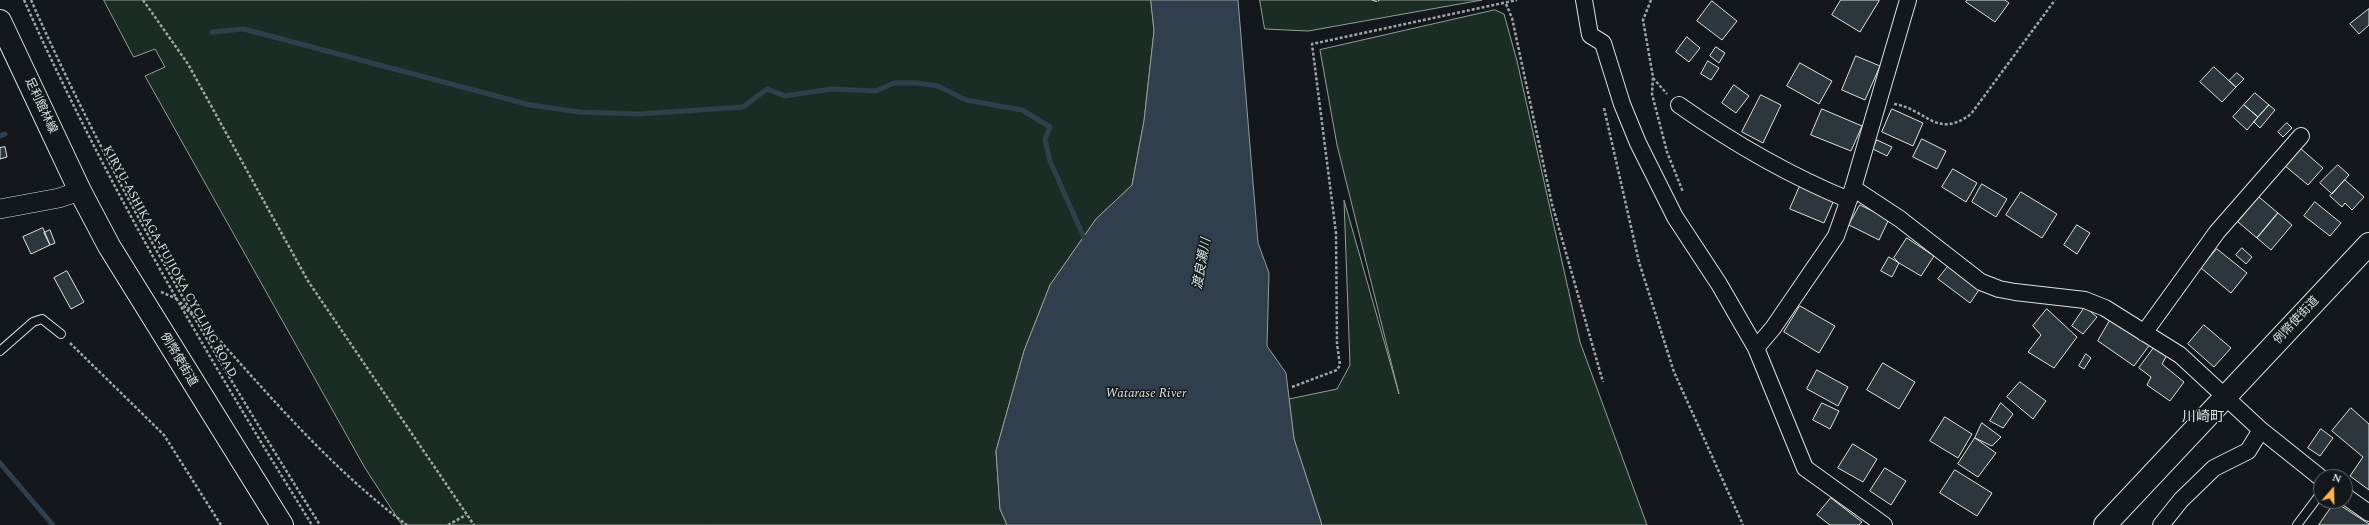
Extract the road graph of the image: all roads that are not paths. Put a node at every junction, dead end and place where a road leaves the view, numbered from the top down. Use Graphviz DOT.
graph roads {
  1 [pos="1584,0"];
  2 [pos="1908,0"];
  3 [pos="0,21"];
  4 [pos="1679,105"];
  5 [pos="2301,136"];
  6 [pos="80,191"];
  7 [pos="1851,194"];
  8 [pos="0,209"];
  9 [pos="2369,244"];
  10 [pos="2144,333"];
  11 [pos="61,334"];
  12 [pos="1756,348"];
  13 [pos="0,351"];
  14 [pos="2226,398"];
  15 [pos="2261,430"];
  16 [pos="2313,472"];
  17 [pos="2353,502"];
  18 [pos="2313,504"];
  19 [pos="2369,513"];
  20 [pos="282,525"];
  21 [pos="1884,525"];
  22 [pos="2104,525"];
  23 [pos="2161,525"];
  24 [pos="2297,525"];
  1 -- 12 [label="street"];
  2 -- 7 [label="street"];
  3 -- 6 [label="main road, 足利館林線"];
  4 -- 7 [label="street"];
  5 -- 10 [label="street"];
  6 -- 8 [label="street"];
  6 -- 20 [label="main road, 例幣使街道"];
  7 -- 10 [label="street"];
  7 -- 12 [label="street"];
  9 -- 14 [label="main road, 例幣使街道"];
  10 -- 14 [label="street"];
  11 -- 13 [label="lane"];
  12 -- 21 [label="street"];
  14 -- 15 [label="street"];
  14 -- 22 [label="main road, 例幣使街道"];
  15 -- 16 [label="street"];
  15 -- 23 [label="street"];
  17 -- 19 [label="street"];
  18 -- 24 [label="lane"];
}
